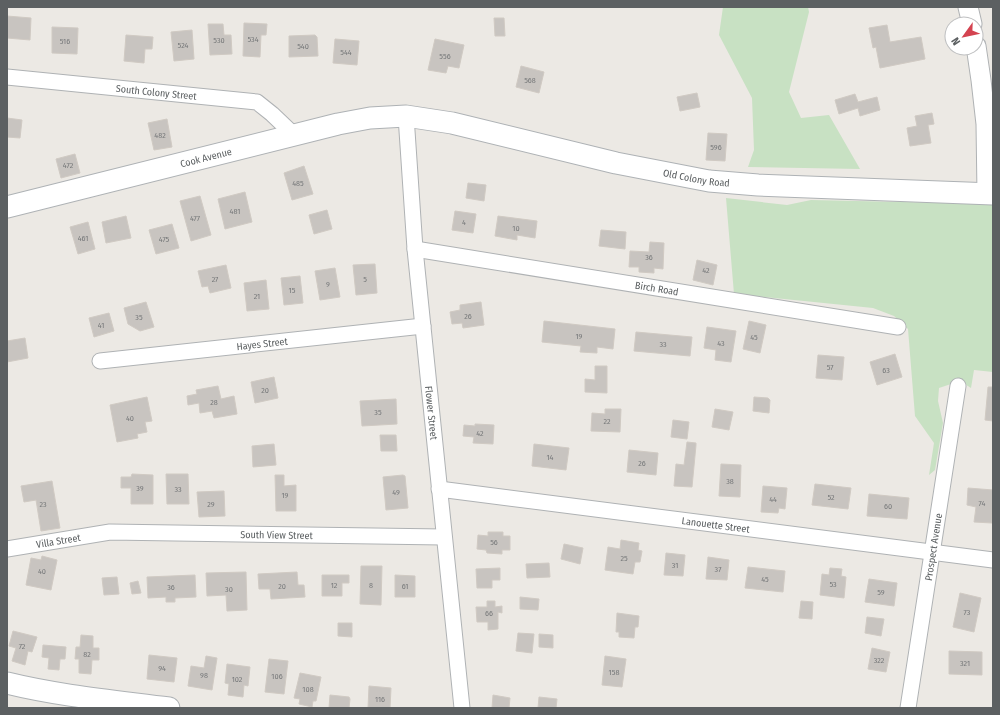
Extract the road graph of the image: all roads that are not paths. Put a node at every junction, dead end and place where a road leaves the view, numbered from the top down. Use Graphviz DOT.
graph roads {
  1 [pos="978,56"];
  2 [pos="7,76"];
  3 [pos="406,116"];
  4 [pos="294,135"];
  5 [pos="990,194"];
  6 [pos="7,207"];
  7 [pos="416,248"];
  8 [pos="423,326"];
  9 [pos="898,327"];
  10 [pos="100,361"];
  11 [pos="958,386"];
  12 [pos="439,489"];
  13 [pos="110,532"];
  14 [pos="443,537"];
  15 [pos="7,549"];
  16 [pos="933,552"];
  17 [pos="993,560"];
  18 [pos="7,683"];
  19 [pos="169,708"];
  20 [pos="462,708"];
  21 [pos="908,708"];
  1 -- 5 [label="street"];
  2 -- 4 [label="street, South Colony Street"];
  3 -- 4 [label="main road, Cook Avenue"];
  3 -- 5 [label="main road, Old Colony Road"];
  3 -- 7 [label="street, Flower Street"];
  4 -- 6 [label="main road, Cook Avenue"];
  7 -- 8 [label="street, Flower Street"];
  7 -- 9 [label="street, Birch Road"];
  8 -- 10 [label="street, Hayes Street"];
  8 -- 12 [label="street, Flower Street"];
  11 -- 16 [label="street, Prospect Avenue"];
  12 -- 14 [label="street, Flower Street"];
  12 -- 16 [label="street, Lanouette Street"];
  13 -- 14 [label="street, South View Street"];
  13 -- 15 [label="street, Villa Street"];
  14 -- 20 [label="street, Flower Street"];
  16 -- 17 [label="street, Lanouette Street"];
  16 -- 21 [label="street, Prospect Avenue"];
  18 -- 19 [label="main road"];
}
